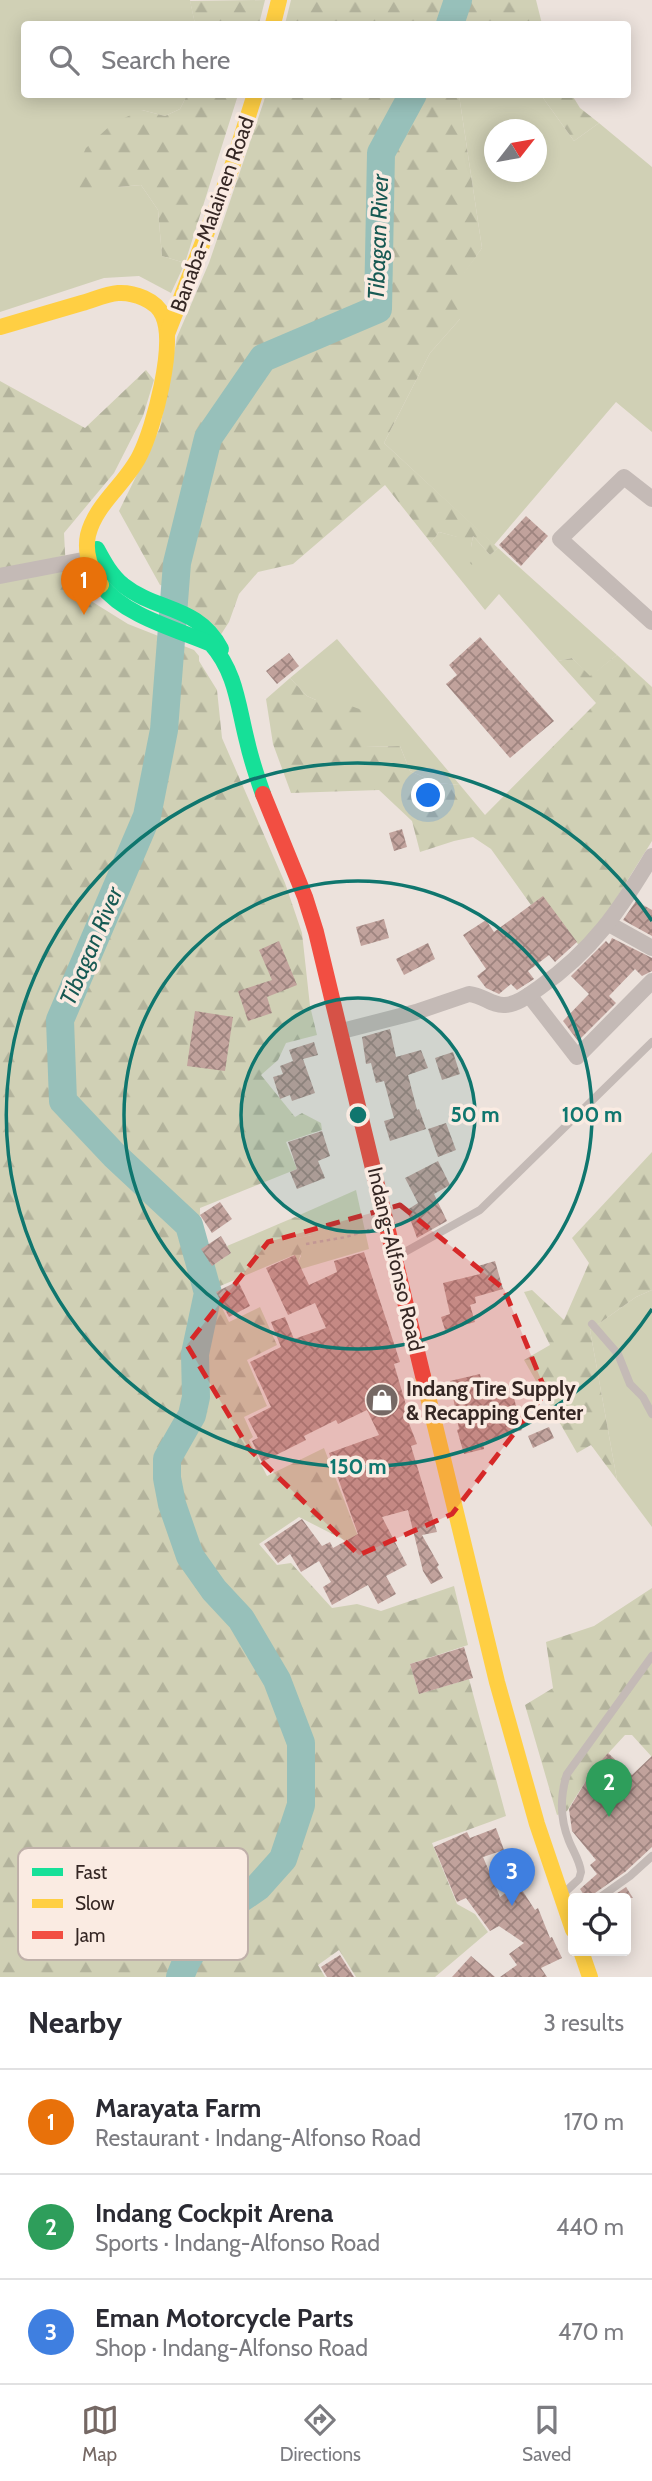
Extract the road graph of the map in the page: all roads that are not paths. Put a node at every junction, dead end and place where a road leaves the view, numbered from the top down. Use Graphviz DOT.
graph roads {
  1 [pos="279,0"];
  2 [pos="274,21"];
  3 [pos="254,98"];
  4 [pos="0,327"];
  5 [pos="167,334"];
  6 [pos="652,499"];
  7 [pos="93,523"];
  8 [pos="89,559"];
  9 [pos="0,576"];
  10 [pos="652,622"];
  11 [pos="229,672"];
  12 [pos="652,856"];
  13 [pos="609,924"];
  14 [pos="652,948"];
  15 [pos="652,981"];
  16 [pos="529,995"];
  17 [pos="342,1031"];
  18 [pos="652,1042"];
  19 [pos="396,1257"];
  20 [pos="592,1324"];
  21 [pos="652,1414"];
  22 [pos="652,1656"];
  23 [pos="652,1856"];
  24 [pos="606,1893"];
  25 [pos="561,1896"];
  26 [pos="568,1913"];
  27 [pos="583,1956"];
  28 [pos="590,1977"];
  1 -- 2 [label="main road"];
  3 -- 5 [label="main road, Banaba-Malainen Road"];
  4 -- 5 [label="main road"];
  5 -- 7 [label="main road"];
  6 -- 10 [label="street"];
  7 -- 8 [label="main road"];
  7 -- 11 [label="main road, Indang-Alfonso Road"];
  8 -- 9 [label="street"];
  8 -- 11 [label="main road, Indang-Alfonso Road"];
  11 -- 17 [label="main road, Indang-Alfonso Road"];
  12 -- 13 [label="street"];
  13 -- 14 [label="street"];
  13 -- 16 [label="street"];
  15 -- 16 [label="street"];
  16 -- 17 [label="street"];
  17 -- 19 [label="main road, Indang-Alfonso Road"];
  18 -- 19 [label="lane"];
  19 -- 25 [label="main road, Indang-Alfonso Road"];
  20 -- 21 [label="lane"];
  22 -- 25 [label="lane"];
  23 -- 24 [label="lane"];
  25 -- 26 [label="main road, Indang-Alfonso Road"];
  27 -- 28 [label="main road"];
}
